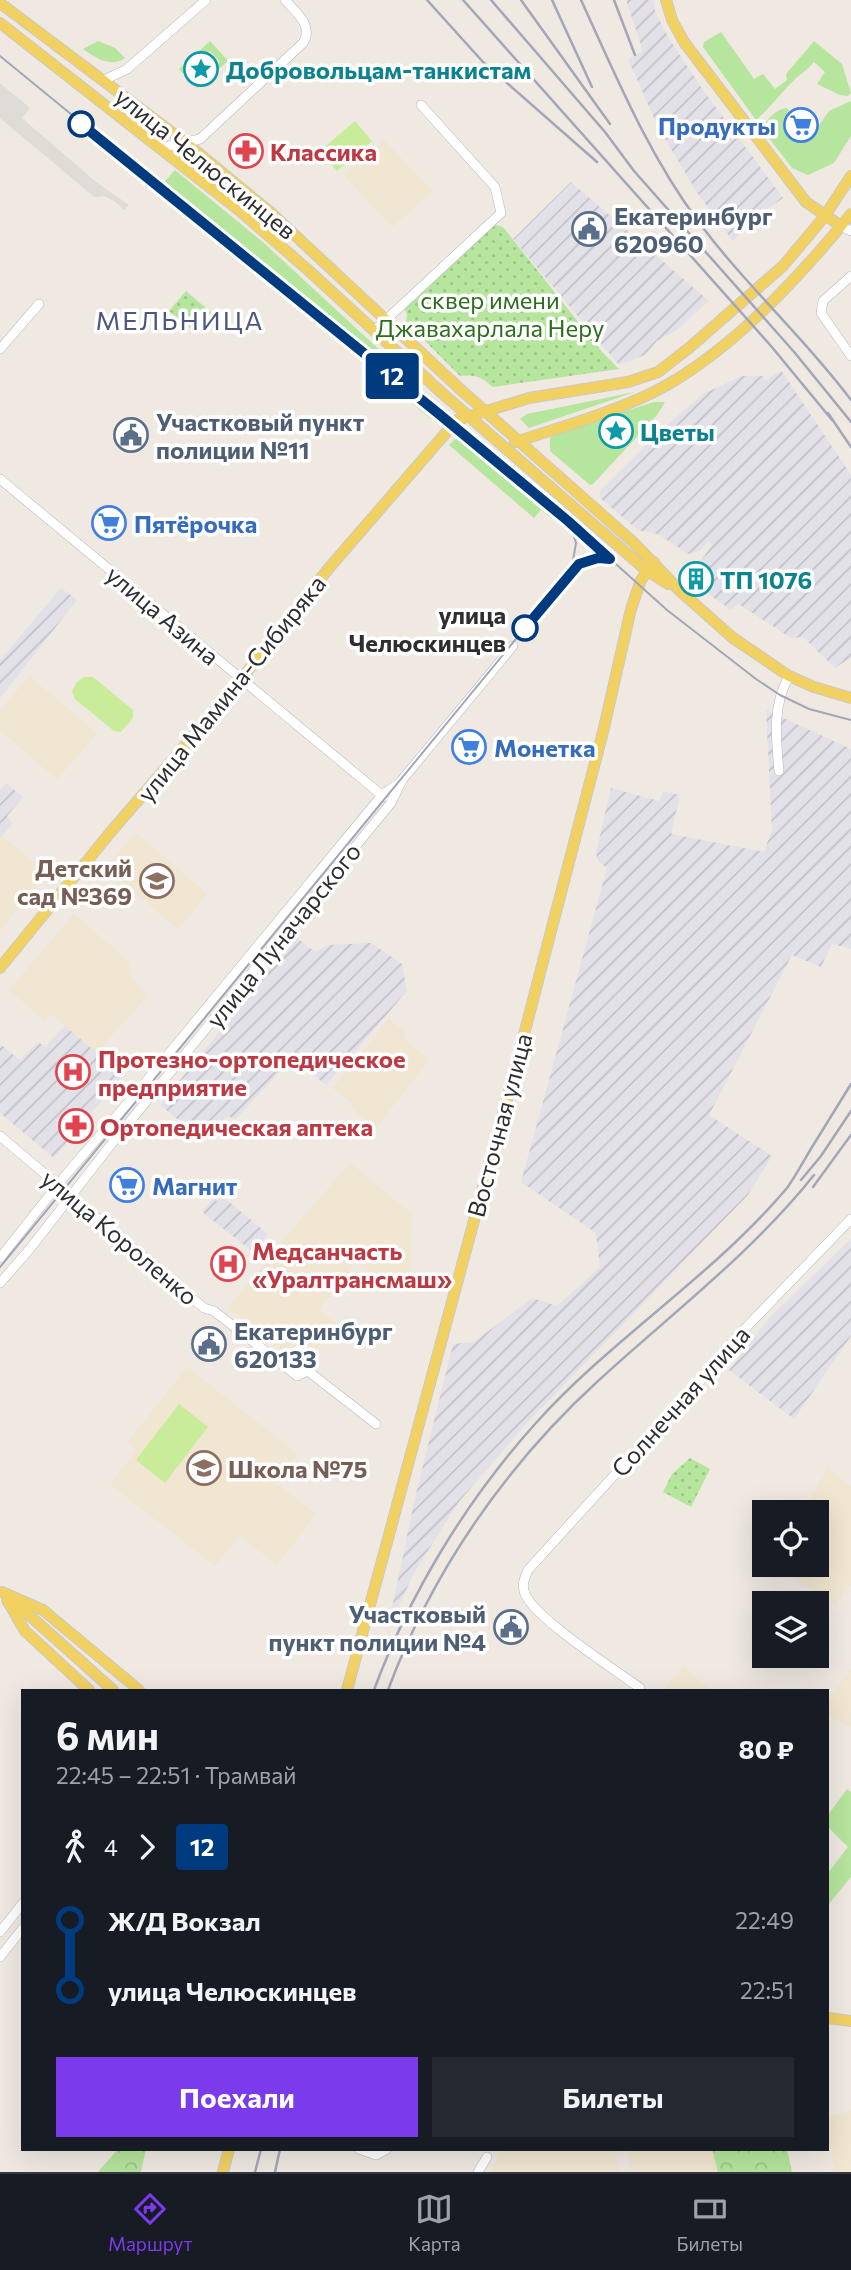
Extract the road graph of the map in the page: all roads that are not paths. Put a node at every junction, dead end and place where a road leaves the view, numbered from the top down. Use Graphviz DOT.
graph roads {
  1 [pos="206,0"];
  2 [pos="285,0"];
  3 [pos="666,0"];
  4 [pos="0,3"];
  5 [pos="10,11"];
  6 [pos="0,23"];
  7 [pos="104,80"];
  8 [pos="421,105"];
  9 [pos="186,143"];
  10 [pos="160,148"];
  11 [pos="851,176"];
  12 [pos="851,214"];
  13 [pos="824,217"];
  14 [pos="846,229"];
  15 [pos="851,276"];
  16 [pos="39,304"];
  17 [pos="386,319"];
  18 [pos="374,331"];
  19 [pos="0,349"];
  20 [pos="851,356"];
  21 [pos="485,410"];
  22 [pos="468,416"];
  23 [pos="519,440"];
  24 [pos="503,446"];
  25 [pos="0,479"];
  26 [pos="650,566"];
  27 [pos="513,646"];
  28 [pos="789,676"];
  29 [pos="242,679"];
  30 [pos="851,698"];
  31 [pos="779,771"];
  32 [pos="402,780"];
  33 [pos="382,795"];
  34 [pos="391,803"];
  35 [pos="0,968"];
  36 [pos="0,1136"];
  37 [pos="58,1186"];
  38 [pos="71,1197"];
  39 [pos="851,1219"];
  40 [pos="0,1258"];
  41 [pos="0,1283"];
  42 [pos="376,1424"];
  43 [pos="1,1592"];
  44 [pos="88,1689"];
  45 [pos="112,1689"];
  46 [pos="138,1689"];
  47 [pos="347,1689"];
  48 [pos="639,1689"];
  49 [pos="21,1906"];
  50 [pos="21,1931"];
  51 [pos="0,1932"];
  52 [pos="0,1957"];
  53 [pos="829,2018"];
  54 [pos="851,2021"];
  55 [pos="228,2151"];
  56 [pos="365,2151"];
  57 [pos="383,2151"];
  58 [pos="487,2157"];
  59 [pos="223,2172"];
  60 [pos="478,2172"];
  1 -- 7 [label="street"];
  2 -- 9 [label="street"];
  3 -- 13 [label="main road"];
  4 -- 5 [label="main road, улица Челюскинцев"];
  5 -- 6 [label="main road"];
  5 -- 7 [label="main road, улица Челюскинцев"];
  6 -- 10 [label="main road, улица Челюскинцев"];
  7 -- 9 [label="main road, улица Челюскинцев"];
  8 -- 17 [label="street"];
  9 -- 10 [label="street"];
  9 -- 17 [label="main road, улица Челюскинцев"];
  10 -- 18 [label="main road, улица Челюскинцев"];
  11 -- 13 [label="main road, улица Мамина-Сибиряка"];
  12 -- 14 [label="main road"];
  13 -- 14 [label="main road"];
  13 -- 21 [label="main road, улица Мамина-Сибиряка"];
  14 -- 23 [label="main road"];
  15 -- 20 [label="street"];
  16 -- 19 [label="street"];
  17 -- 18 [label="street"];
  17 -- 21 [label="main road, улица Челюскинцев"];
  18 -- 22 [label="main road, улица Челюскинцев"];
  21 -- 22 [label="main road, улица Мамина-Сибиряка"];
  21 -- 23 [label="main road, улица Челюскинцев"];
  22 -- 24 [label="main road, улица Челюскинцев"];
  22 -- 29 [label="main road, улица Мамина-Сибиряка"];
  23 -- 24 [label="main road"];
  23 -- 26 [label="main road, улица Челюскинцев"];
  24 -- 26 [label="main road, улица Челюскинцев"];
  25 -- 29 [label="street, улица Азина"];
  26 -- 28 [label="main road, улица Челюскинцев"];
  26 -- 47 [label="main road, Восточная улица"];
  27 -- 32 [label="street, улица Луначарского"];
  28 -- 30 [label="main road, улица Челюскинцев"];
  28 -- 31 [label="street"];
  29 -- 33 [label="street, улица Азина"];
  29 -- 35 [label="main road, улица Мамина-Сибиряка"];
  32 -- 33 [label="street, улица Луначарского"];
  32 -- 34 [label="street, улица Луначарского"];
  33 -- 34 [label="street, улица Азина"];
  33 -- 37 [label="street, улица Луначарского"];
  34 -- 38 [label="street, улица Луначарского"];
  36 -- 37 [label="street, улица Короленко"];
  37 -- 38 [label="street, улица Короленко"];
  37 -- 40 [label="street, улица Луначарского"];
  38 -- 41 [label="street, улица Луначарского"];
  38 -- 42 [label="street, улица Короленко"];
  39 -- 48 [label="street, Солнечная улица"];
  43 -- 44 [label="main road"];
  43 -- 45 [label="main road"];
  43 -- 46 [label="main road"];
  49 -- 51 [label="street"];
  50 -- 52 [label="street"];
  53 -- 54 [label="main road"];
  55 -- 59 [label="main road"];
  56 -- 57 [label="street"];
  58 -- 60 [label="street"];
}
